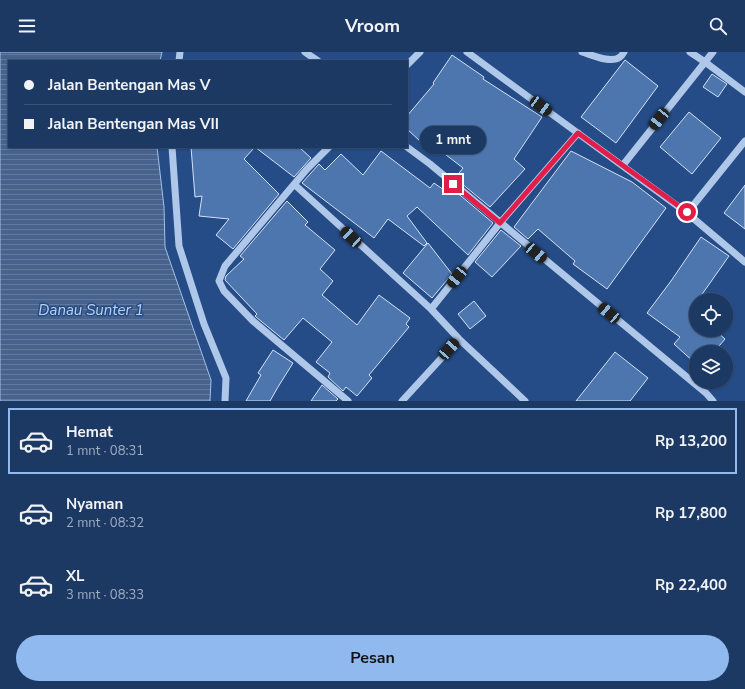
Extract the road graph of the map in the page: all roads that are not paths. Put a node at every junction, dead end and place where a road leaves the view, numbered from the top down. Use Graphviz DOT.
graph roads {
  1 [pos="305,52"];
  2 [pos="420,52"];
  3 [pos="467,52"];
  4 [pos="582,52"];
  5 [pos="624,52"];
  6 [pos="690,52"];
  7 [pos="713,52"];
  8 [pos="317,60"];
  9 [pos="705,62"];
  10 [pos="408,64"];
  11 [pos="745,92"];
  12 [pos="578,133"];
  13 [pos="745,141"];
  14 [pos="172,148"];
  15 [pos="328,148"];
  16 [pos="408,148"];
  17 [pos="623,165"];
  18 [pos="295,185"];
  19 [pos="687,212"];
  20 [pos="500,223"];
  21 [pos="745,262"];
  22 [pos="431,309"];
  23 [pos="459,339"];
  24 [pos="225,401"];
  25 [pos="348,401"];
  26 [pos="402,401"];
  27 [pos="525,401"];
  28 [pos="713,401"];
  1 -- 8 [label="street"];
  2 -- 10 [label="street"];
  3 -- 12 [label="street"];
  4 -- 5 [label="street"];
  6 -- 9 [label="street"];
  7 -- 9 [label="street"];
  9 -- 11 [label="street"];
  9 -- 17 [label="street"];
  12 -- 17 [label="street"];
  12 -- 20 [label="street"];
  13 -- 19 [label="street"];
  14 -- 24 [label="street"];
  15 -- 18 [label="street"];
  16 -- 20 [label="street"];
  17 -- 19 [label="street"];
  18 -- 22 [label="street"];
  18 -- 25 [label="street"];
  19 -- 21 [label="street"];
  20 -- 22 [label="street"];
  20 -- 28 [label="street"];
  22 -- 23 [label="street"];
  23 -- 26 [label="street"];
  23 -- 27 [label="street"];
}
